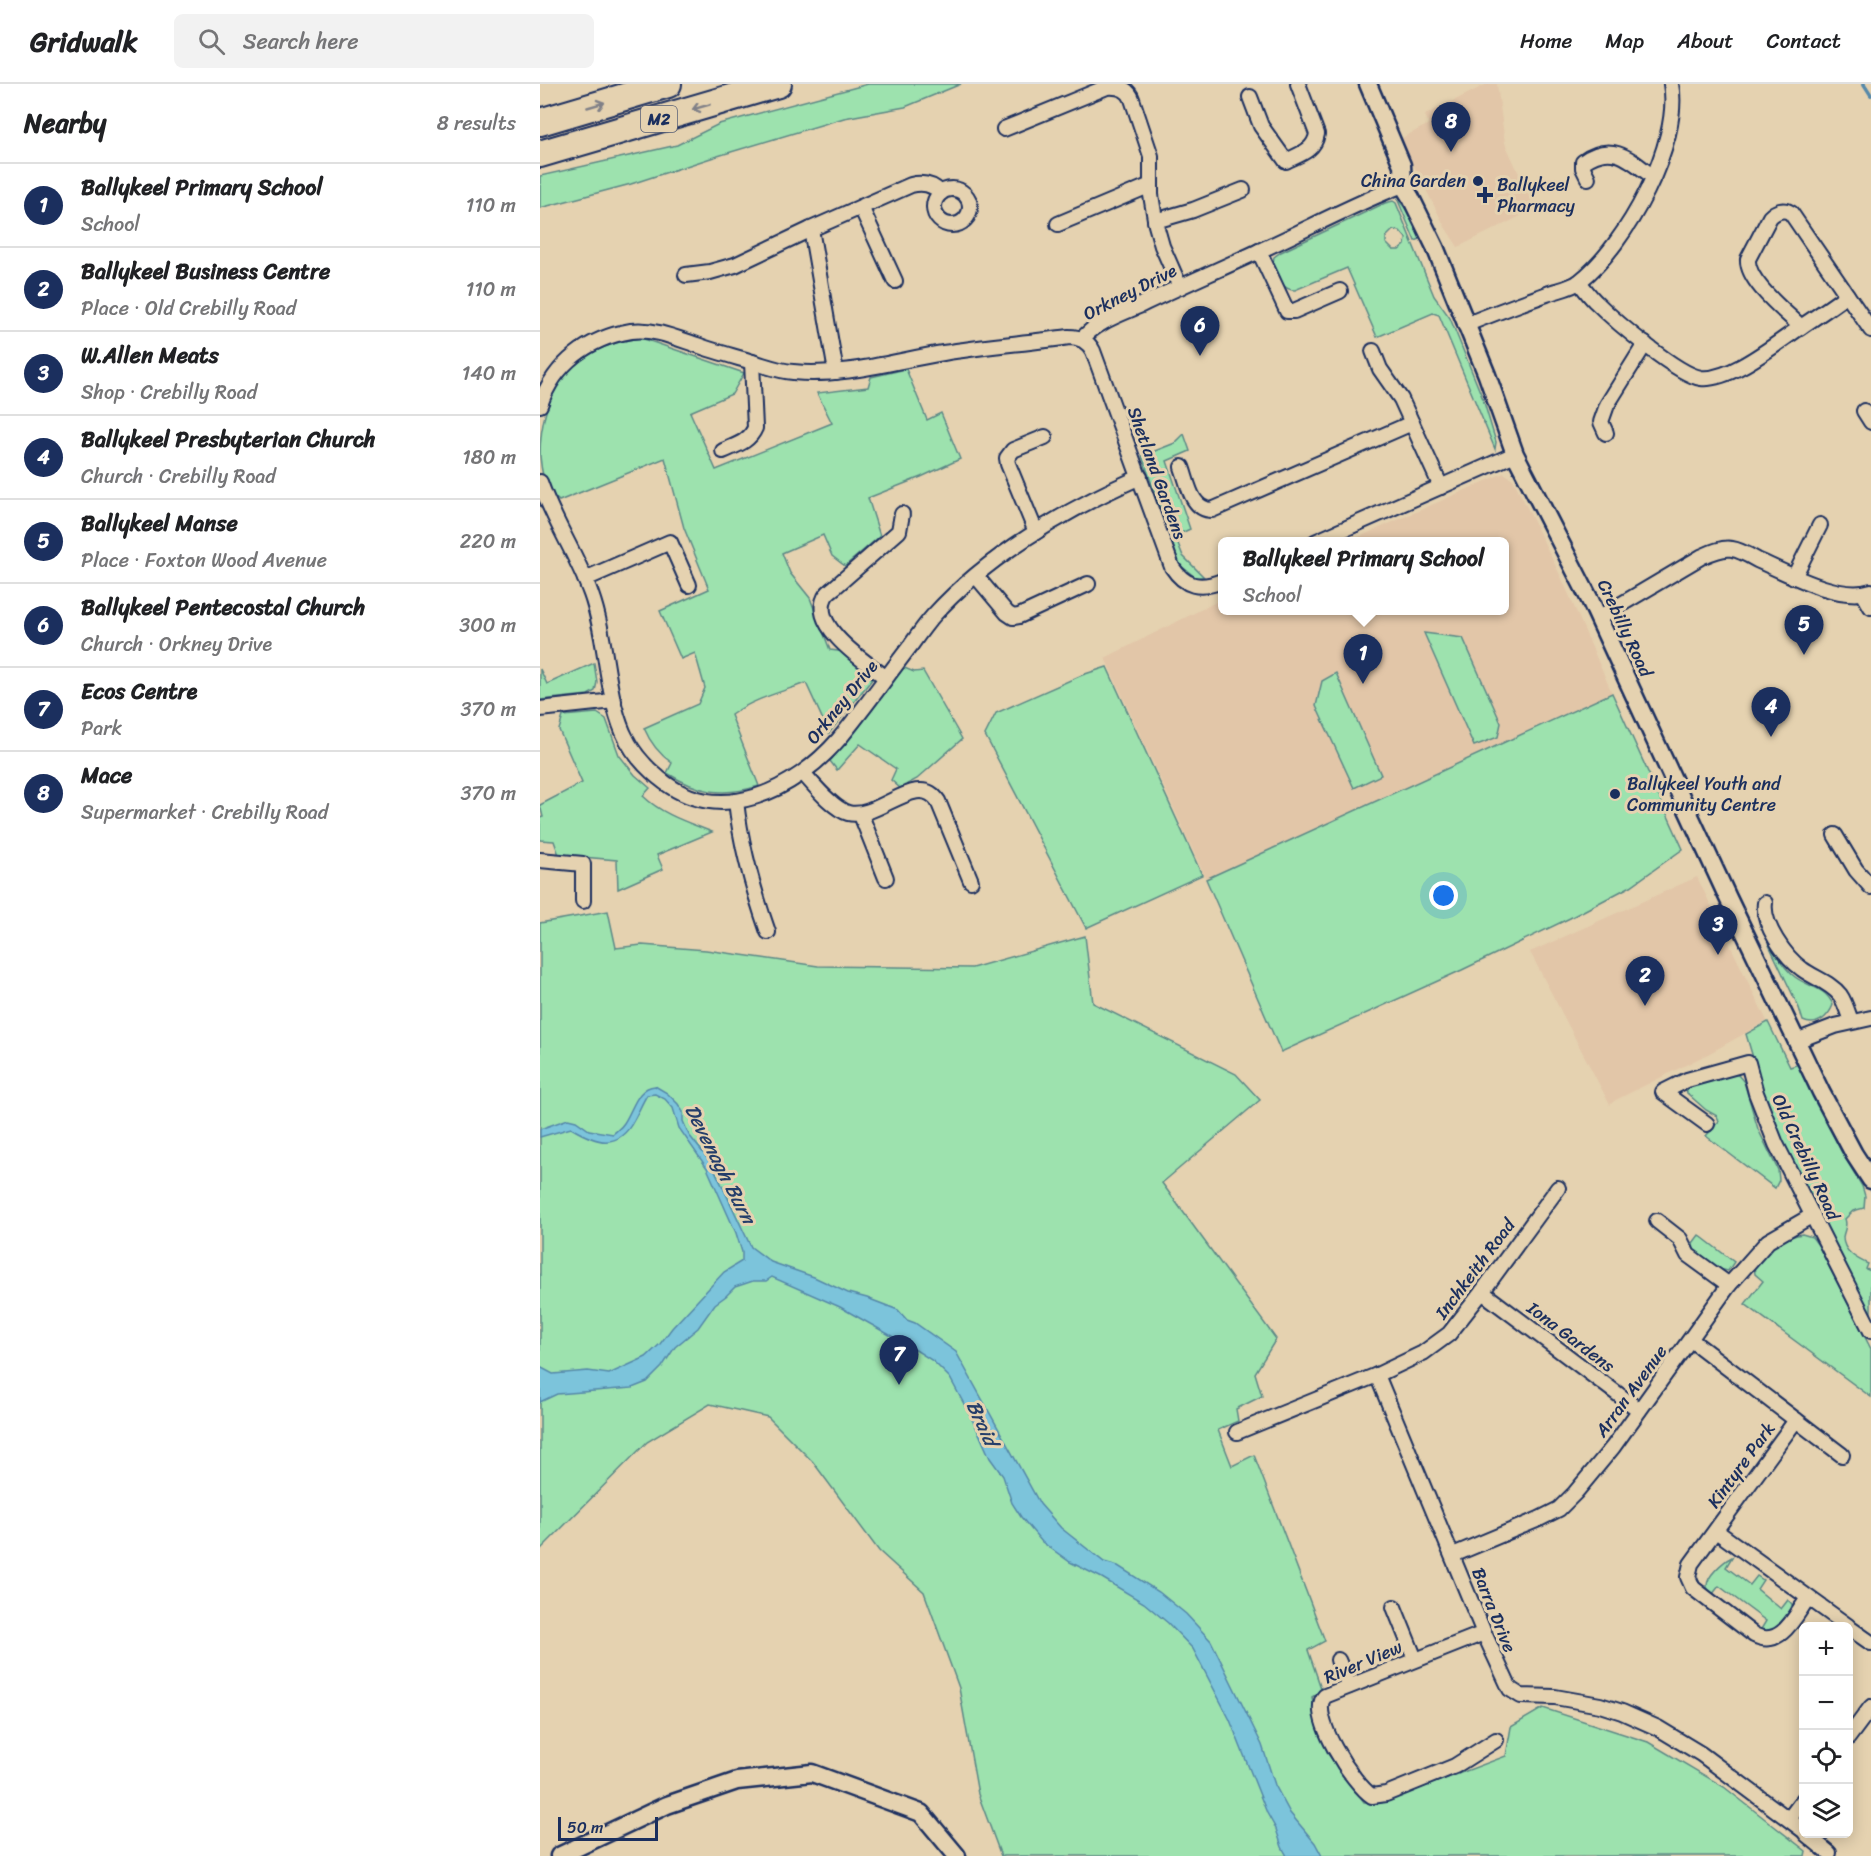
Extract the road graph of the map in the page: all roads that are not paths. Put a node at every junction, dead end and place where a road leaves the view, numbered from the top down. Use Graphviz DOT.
graph roads {
  1 [pos="668,84"];
  2 [pos="778,84"];
  3 [pos="1298,84"];
  4 [pos="1368,84"];
  5 [pos="1671,84"];
  6 [pos="1250,97"];
  7 [pos="540,122"];
  8 [pos="1004,129"];
  9 [pos="540,154"];
  10 [pos="1653,177"];
  11 [pos="1588,178"];
  12 [pos="1151,185"];
  13 [pos="1403,185"];
  14 [pos="1243,190"];
  15 [pos="941,194"];
  16 [pos="861,207"];
  17 [pos="1155,221"];
  18 [pos="1058,224"];
  19 [pos="811,229"];
  20 [pos="1259,251"];
  21 [pos="686,275"];
  22 [pos="895,281"];
  23 [pos="1579,282"];
  24 [pos="1180,287"];
  25 [pos="1340,291"];
  26 [pos="1847,295"];
  27 [pos="1465,325"];
  28 [pos="1801,327"];
  29 [pos="1871,330"];
  30 [pos="1082,339"];
  31 [pos="1645,344"];
  32 [pos="1373,351"];
  33 [pos="753,362"];
  34 [pos="836,372"];
  35 [pos="540,405"];
  36 [pos="1412,423"];
  37 [pos="1606,433"];
  38 [pos="1045,437"];
  39 [pos="723,451"];
  40 [pos="1515,454"];
  41 [pos="1182,467"];
  42 [pos="1140,477"];
  43 [pos="540,482"];
  44 [pos="1441,487"];
  45 [pos="902,514"];
  46 [pos="1820,525"];
  47 [pos="1036,532"];
  48 [pos="1326,537"];
  49 [pos="976,576"];
  50 [pos="1794,577"];
  51 [pos="585,579"];
  52 [pos="1218,582"];
  53 [pos="1088,584"];
  54 [pos="689,585"];
  55 [pos="1867,592"];
  56 [pos="1871,607"];
  57 [pos="1598,618"];
  58 [pos="885,677"];
  59 [pos="614,701"];
  60 [pos="540,709"];
  61 [pos="803,773"];
  62 [pos="736,801"];
  63 [pos="861,815"];
  64 [pos="1835,835"];
  65 [pos="540,860"];
  66 [pos="886,878"];
  67 [pos="971,880"];
  68 [pos="1871,887"];
  69 [pos="583,901"];
  70 [pos="1765,903"];
  71 [pos="768,932"];
  72 [pos="1871,1018"];
  73 [pos="1851,1021"];
  74 [pos="1796,1041"];
  75 [pos="1707,1124"];
  76 [pos="1871,1180"];
  77 [pos="1558,1188"];
  78 [pos="1813,1215"];
  79 [pos="1657,1221"];
  80 [pos="1729,1285"];
  81 [pos="1482,1292"];
  82 [pos="1871,1331"];
  83 [pos="1691,1340"];
  84 [pos="1377,1374"];
  85 [pos="1639,1410"];
  86 [pos="1796,1420"];
  87 [pos="1237,1432"];
  88 [pos="1842,1455"];
  89 [pos="1716,1531"];
  90 [pos="1453,1555"];
  91 [pos="1808,1598"];
  92 [pos="1394,1607"];
  93 [pos="1841,1622"];
  94 [pos="1853,1630"];
  95 [pos="1484,1633"];
  96 [pos="1871,1643"];
  97 [pos="1415,1659"];
  98 [pos="1338,1660"];
  99 [pos="1349,1686"];
  100 [pos="1871,1707"];
  101 [pos="1853,1731"];
  102 [pos="1496,1740"];
  103 [pos="1799,1805"];
  104 [pos="1789,1819"];
  105 [pos="1799,1827"];
  106 [pos="1812,1838"];
  107 [pos="1829,1853"];
  108 [pos="559,1856"];
  109 [pos="957,1856"];
  7 -- 1 [label="highway, M2, one-way"];
  2 -- 9 [label="highway, M2, one-way"];
  3 -- 6 [label="street"];
  4 -- 13 [label="street, Crebilly Road"];
  5 -- 10 [label="street"];
  8 -- 12 [label="street"];
  10 -- 11 [label="street"];
  10 -- 23 [label="street"];
  12 -- 17 [label="street"];
  12 -- 18 [label="street"];
  13 -- 20 [label="street, Orkney Drive"];
  13 -- 27 [label="street, Crebilly Road"];
  14 -- 17 [label="street"];
  15 -- 16 [label="street"];
  16 -- 19 [label="street"];
  16 -- 22 [label="street"];
  17 -- 24 [label="street"];
  19 -- 21 [label="street"];
  19 -- 34 [label="street"];
  20 -- 24 [label="street, Orkney Drive"];
  20 -- 25 [label="street"];
  23 -- 27 [label="street"];
  23 -- 31 [label="street"];
  24 -- 30 [label="street, Orkney Drive"];
  26 -- 28 [label="street"];
  26 -- 28 [label="street"];
  26 -- 29 [label="street"];
  27 -- 40 [label="street, Crebilly Road"];
  28 -- 31 [label="street"];
  30 -- 34 [label="street, Orkney Drive"];
  30 -- 42 [label="street, Shetland Gardens"];
  31 -- 37 [label="street"];
  32 -- 36 [label="street"];
  33 -- 34 [label="street, Orkney Drive"];
  33 -- 35 [label="street, Orkney Drive"];
  33 -- 39 [label="street"];
  36 -- 41 [label="street, Shetland Gardens"];
  36 -- 44 [label="street"];
  38 -- 47 [label="street"];
  40 -- 44 [label="street"];
  40 -- 57 [label="street, Crebilly Road"];
  42 -- 47 [label="street, Orkney Drive"];
  42 -- 52 [label="street, Shetland Gardens"];
  43 -- 51 [label="street, Orkney Drive"];
  44 -- 48 [label="street"];
  45 -- 58 [label="street"];
  46 -- 50 [label="street"];
  47 -- 49 [label="street, Orkney Drive"];
  49 -- 53 [label="street"];
  49 -- 58 [label="street, Orkney Drive"];
  50 -- 55 [label="street"];
  50 -- 57 [label="street"];
  51 -- 54 [label="street"];
  51 -- 59 [label="street, Orkney Drive"];
  55 -- 56 [label="street"];
  57 -- 74 [label="street, Crebilly Road"];
  58 -- 61 [label="street, Orkney Drive"];
  59 -- 60 [label="street"];
  59 -- 62 [label="street, Orkney Drive"];
  61 -- 62 [label="street, Orkney Drive"];
  61 -- 63 [label="street"];
  62 -- 71 [label="street"];
  63 -- 66 [label="street"];
  63 -- 67 [label="street"];
  64 -- 68 [label="street"];
  65 -- 69 [label="street"];
  70 -- 73 [label="street"];
  72 -- 73 [label="street"];
  73 -- 74 [label="street"];
  74 -- 76 [label="street, Crebilly Road"];
  75 -- 78 [label="street, Old Crebilly Road"];
  77 -- 81 [label="street, Inchkeith Road"];
  78 -- 80 [label="street, Arran Avenue"];
  78 -- 82 [label="street, Old Crebilly Road"];
  79 -- 80 [label="street"];
  80 -- 83 [label="street, Arran Avenue"];
  81 -- 84 [label="street, Inchkeith Road"];
  81 -- 85 [label="street, Iona Gardens"];
  83 -- 85 [label="street, Arran Avenue"];
  83 -- 86 [label="street, Kintyre Park"];
  84 -- 87 [label="street"];
  84 -- 90 [label="street, Barra Drive"];
  85 -- 90 [label="street, Arran Avenue"];
  86 -- 88 [label="street, Kintyre Park"];
  86 -- 89 [label="street, Kintyre Park"];
  89 -- 91 [label="street, Kintyre Park"];
  89 -- 91 [label="street, Kintyre Park"];
  90 -- 95 [label="street, Barra Drive"];
  91 -- 93 [label="street, Kintyre Park"];
  92 -- 97 [label="street"];
  94 -- 96 [label="street, Kintyre Park"];
  95 -- 97 [label="street, River View"];
  95 -- 104 [label="street, Barra Drive"];
  97 -- 99 [label="street, River View"];
  98 -- 99 [label="street"];
  99 -- 102 [label="street, River View"];
  100 -- 101 [label="street"];
  103 -- 104 [label="street"];
  104 -- 105 [label="street, Barra Drive"];
  106 -- 107 [label="street, Barra Drive"];
  108 -- 109 [label="street"];
}
